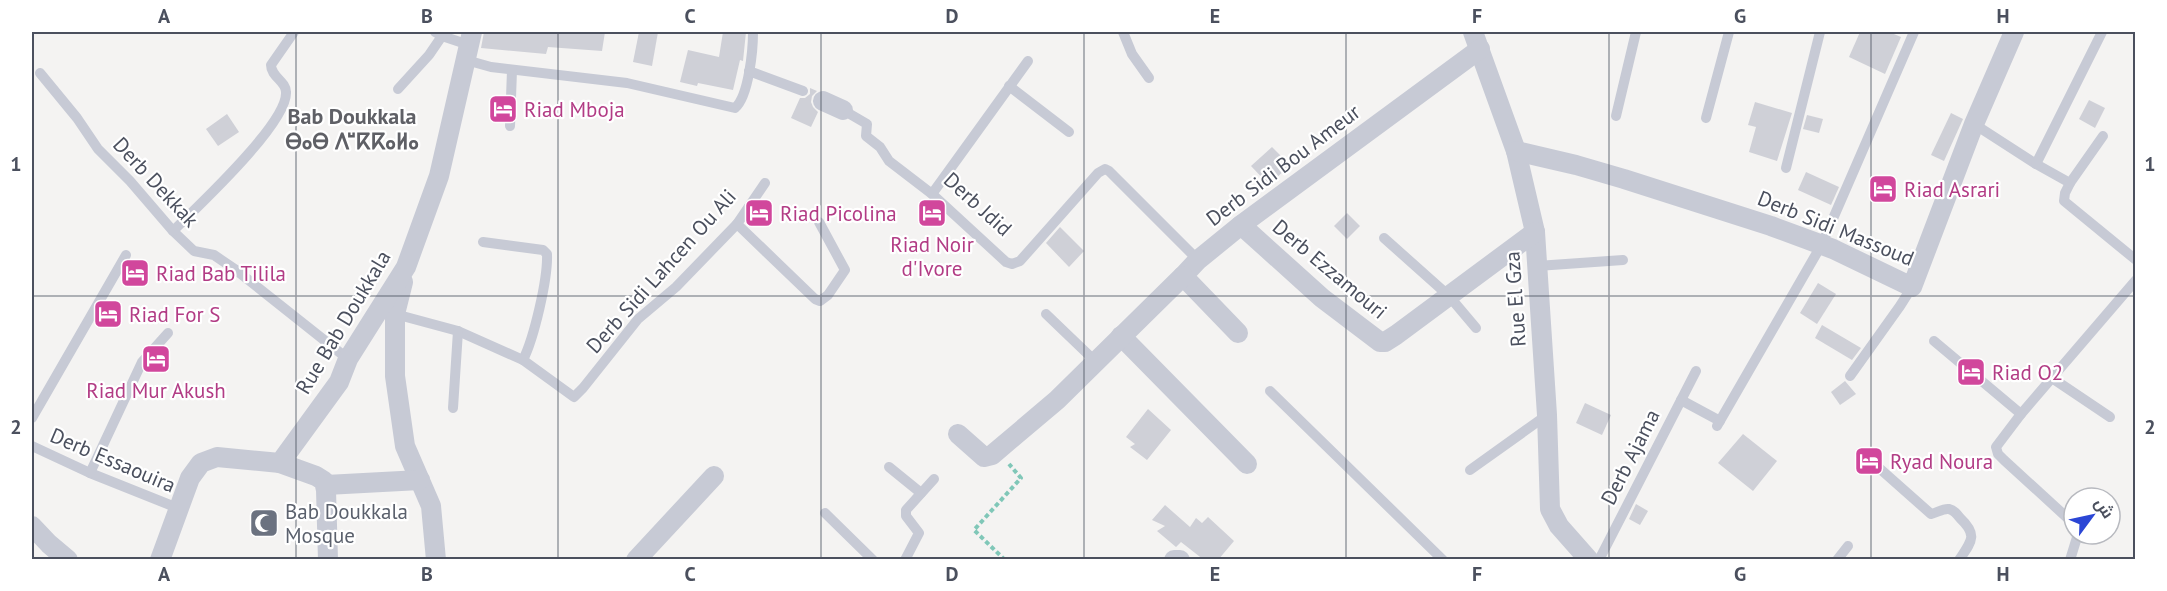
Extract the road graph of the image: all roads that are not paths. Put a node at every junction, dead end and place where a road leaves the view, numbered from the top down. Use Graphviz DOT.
graph roads {
  1 [pos="294,32"];
  2 [pos="753,32"];
  3 [pos="1122,32"];
  4 [pos="1636,32"];
  5 [pos="1729,32"];
  6 [pos="1820,32"];
  7 [pos="1914,32"];
  8 [pos="2014,32"];
  9 [pos="2102,32"];
  10 [pos="439,34"];
  11 [pos="1477,40"];
  12 [pos="469,46"];
  13 [pos="1028,61"];
  14 [pos="512,70"];
  15 [pos="749,70"];
  16 [pos="40,73"];
  17 [pos="1149,78"];
  18 [pos="1009,86"];
  19 [pos="398,89"];
  20 [pos="803,91"];
  21 [pos="823,100"];
  22 [pos="843,110"];
  23 [pos="1616,116"];
  24 [pos="1706,118"];
  25 [pos="1974,124"];
  26 [pos="510,126"];
  27 [pos="1069,132"];
  28 [pos="2103,136"];
  29 [pos="1516,151"];
  30 [pos="2036,164"];
  31 [pos="1785,168"];
  32 [pos="765,183"];
  33 [pos="2070,183"];
  34 [pos="932,194"];
  35 [pos="819,222"];
  36 [pos="737,224"];
  37 [pos="1241,225"];
  38 [pos="173,231"];
  39 [pos="1535,232"];
  40 [pos="1384,238"];
  41 [pos="483,242"];
  42 [pos="1822,244"];
  43 [pos="126,255"];
  44 [pos="1198,260"];
  45 [pos="1623,260"];
  46 [pos="2136,260"];
  47 [pos="1537,266"];
  48 [pos="406,267"];
  49 [pos="1183,276"];
  50 [pos="2136,280"];
  51 [pos="1912,287"];
  52 [pos="2132,293"];
  53 [pos="1449,296"];
  54 [pos="395,314"];
  55 [pos="1046,314"];
  56 [pos="1476,328"];
  57 [pos="458,331"];
  58 [pos="168,333"];
  59 [pos="1238,333"];
  60 [pos="1121,336"];
  61 [pos="1934,341"];
  62 [pos="348,359"];
  63 [pos="522,360"];
  64 [pos="1095,362"];
  65 [pos="1696,371"];
  66 [pos="1850,376"];
  67 [pos="2052,378"];
  68 [pos="1270,391"];
  69 [pos="1681,400"];
  70 [pos="453,408"];
  71 [pos="2021,414"];
  72 [pos="1546,415"];
  73 [pos="2110,417"];
  74 [pos="32,418"];
  75 [pos="958,434"];
  76 [pos="32,446"];
  77 [pos="1861,453"];
  78 [pos="280,463"];
  79 [pos="1247,464"];
  80 [pos="890,467"];
  81 [pos="1470,470"];
  82 [pos="90,473"];
  83 [pos="714,476"];
  84 [pos="934,479"];
  85 [pos="420,480"];
  86 [pos="326,485"];
  87 [pos="921,493"];
  88 [pos="180,509"];
  89 [pos="825,513"];
  90 [pos="2062,513"];
  91 [pos="32,526"];
  92 [pos="1848,546"];
  93 [pos="68,560"];
  94 [pos="160,560"];
  95 [pos="328,560"];
  96 [pos="436,560"];
  97 [pos="636,560"];
  98 [pos="873,560"];
  99 [pos="905,560"];
  100 [pos="1174,560"];
  101 [pos="1180,560"];
  102 [pos="1443,560"];
  103 [pos="1589,560"];
  104 [pos="1599,560"];
  105 [pos="1837,560"];
  106 [pos="1959,560"];
  1 -- 38 [label="lane"];
  2 -- 15 [label="lane"];
  3 -- 17 [label="lane"];
  4 -- 23 [label="lane"];
  5 -- 24 [label="lane"];
  6 -- 31 [label="lane"];
  7 -- 42 [label="lane"];
  8 -- 25 [label="street, Derb Sidi Massoud"];
  9 -- 30 [label="lane"];
  10 -- 12 [label="lane"];
  10 -- 19 [label="lane"];
  11 -- 29 [label="street, Rue El Gza"];
  11 -- 37 [label="street, Derb Sidi Bou Ameur"];
  12 -- 14 [label="lane"];
  12 -- 48 [label="street, Rue Bab Doukkala"];
  13 -- 18 [label="lane"];
  14 -- 15 [label="lane"];
  14 -- 26 [label="lane"];
  15 -- 20 [label="lane"];
  16 -- 38 [label="lane, Derb Dekkak"];
  18 -- 27 [label="lane"];
  18 -- 34 [label="lane"];
  21 -- 22 [label="street, Derb Jdid"];
  22 -- 34 [label="lane, Derb Jdid"];
  25 -- 30 [label="lane"];
  25 -- 51 [label="street, Derb Sidi Massoud"];
  28 -- 33 [label="lane"];
  29 -- 39 [label="street, Rue El Gza"];
  29 -- 42 [label="street, Derb Sidi Massoud"];
  30 -- 33 [label="lane"];
  32 -- 36 [label="lane, Derb Sidi Lahcen Ou Ali"];
  33 -- 46 [label="lane"];
  34 -- 44 [label="lane, Derb Jdid"];
  35 -- 36 [label="lane"];
  36 -- 63 [label="lane, Derb Sidi Lahcen Ou Ali"];
  37 -- 44 [label="street, Derb Sidi Bou Ameur"];
  37 -- 53 [label="street, Derb Ezzamouri"];
  38 -- 62 [label="lane, Derb Dekkak"];
  39 -- 47 [label="street, Rue El Gza"];
  39 -- 53 [label="street, Derb Ezzamouri"];
  40 -- 53 [label="lane"];
  41 -- 63 [label="lane"];
  42 -- 51 [label="street, Derb Sidi Massoud"];
  42 -- 69 [label="lane"];
  43 -- 74 [label="lane"];
  44 -- 49 [label="street, Derb Sidi Bou Ameur"];
  45 -- 47 [label="lane"];
  47 -- 72 [label="street, Rue El Gza"];
  48 -- 54 [label="street"];
  48 -- 62 [label="street, Rue Bab Doukkala"];
  49 -- 59 [label="street"];
  49 -- 60 [label="street, Derb Sidi Bou Ameur"];
  50 -- 52 [label="lane"];
  51 -- 66 [label="lane"];
  52 -- 67 [label="lane"];
  53 -- 56 [label="lane"];
  54 -- 57 [label="lane, Derb Sidi Lahcen Ou Ali"];
  54 -- 85 [label="street"];
  55 -- 64 [label="lane"];
  57 -- 63 [label="lane, Derb Sidi Lahcen Ou Ali"];
  57 -- 70 [label="lane"];
  58 -- 82 [label="lane"];
  60 -- 64 [label="street, Derb Sidi Bou Ameur"];
  60 -- 79 [label="street"];
  61 -- 71 [label="lane"];
  62 -- 78 [label="street, Rue Bab Doukkala"];
  64 -- 75 [label="street, Derb Sidi Bou Ameur"];
  65 -- 69 [label="lane, Derb Ajama"];
  67 -- 71 [label="lane"];
  67 -- 73 [label="lane"];
  68 -- 102 [label="lane"];
  69 -- 104 [label="lane, Derb Ajama"];
  71 -- 90 [label="lane"];
  72 -- 81 [label="lane"];
  72 -- 103 [label="street, Rue El Gza"];
  76 -- 82 [label="lane, Derb Essaouira"];
  77 -- 106 [label="lane"];
  78 -- 86 [label="street"];
  78 -- 88 [label="street"];
  80 -- 87 [label="lane"];
  82 -- 88 [label="lane, Derb Essaouira"];
  83 -- 97 [label="street"];
  84 -- 87 [label="lane"];
  85 -- 86 [label="street"];
  85 -- 96 [label="street"];
  86 -- 95 [label="street"];
  87 -- 99 [label="lane"];
  88 -- 94 [label="street"];
  89 -- 98 [label="lane"];
  91 -- 93 [label="street"];
  92 -- 105 [label="lane"];
  100 -- 101 [label="street"];
}
